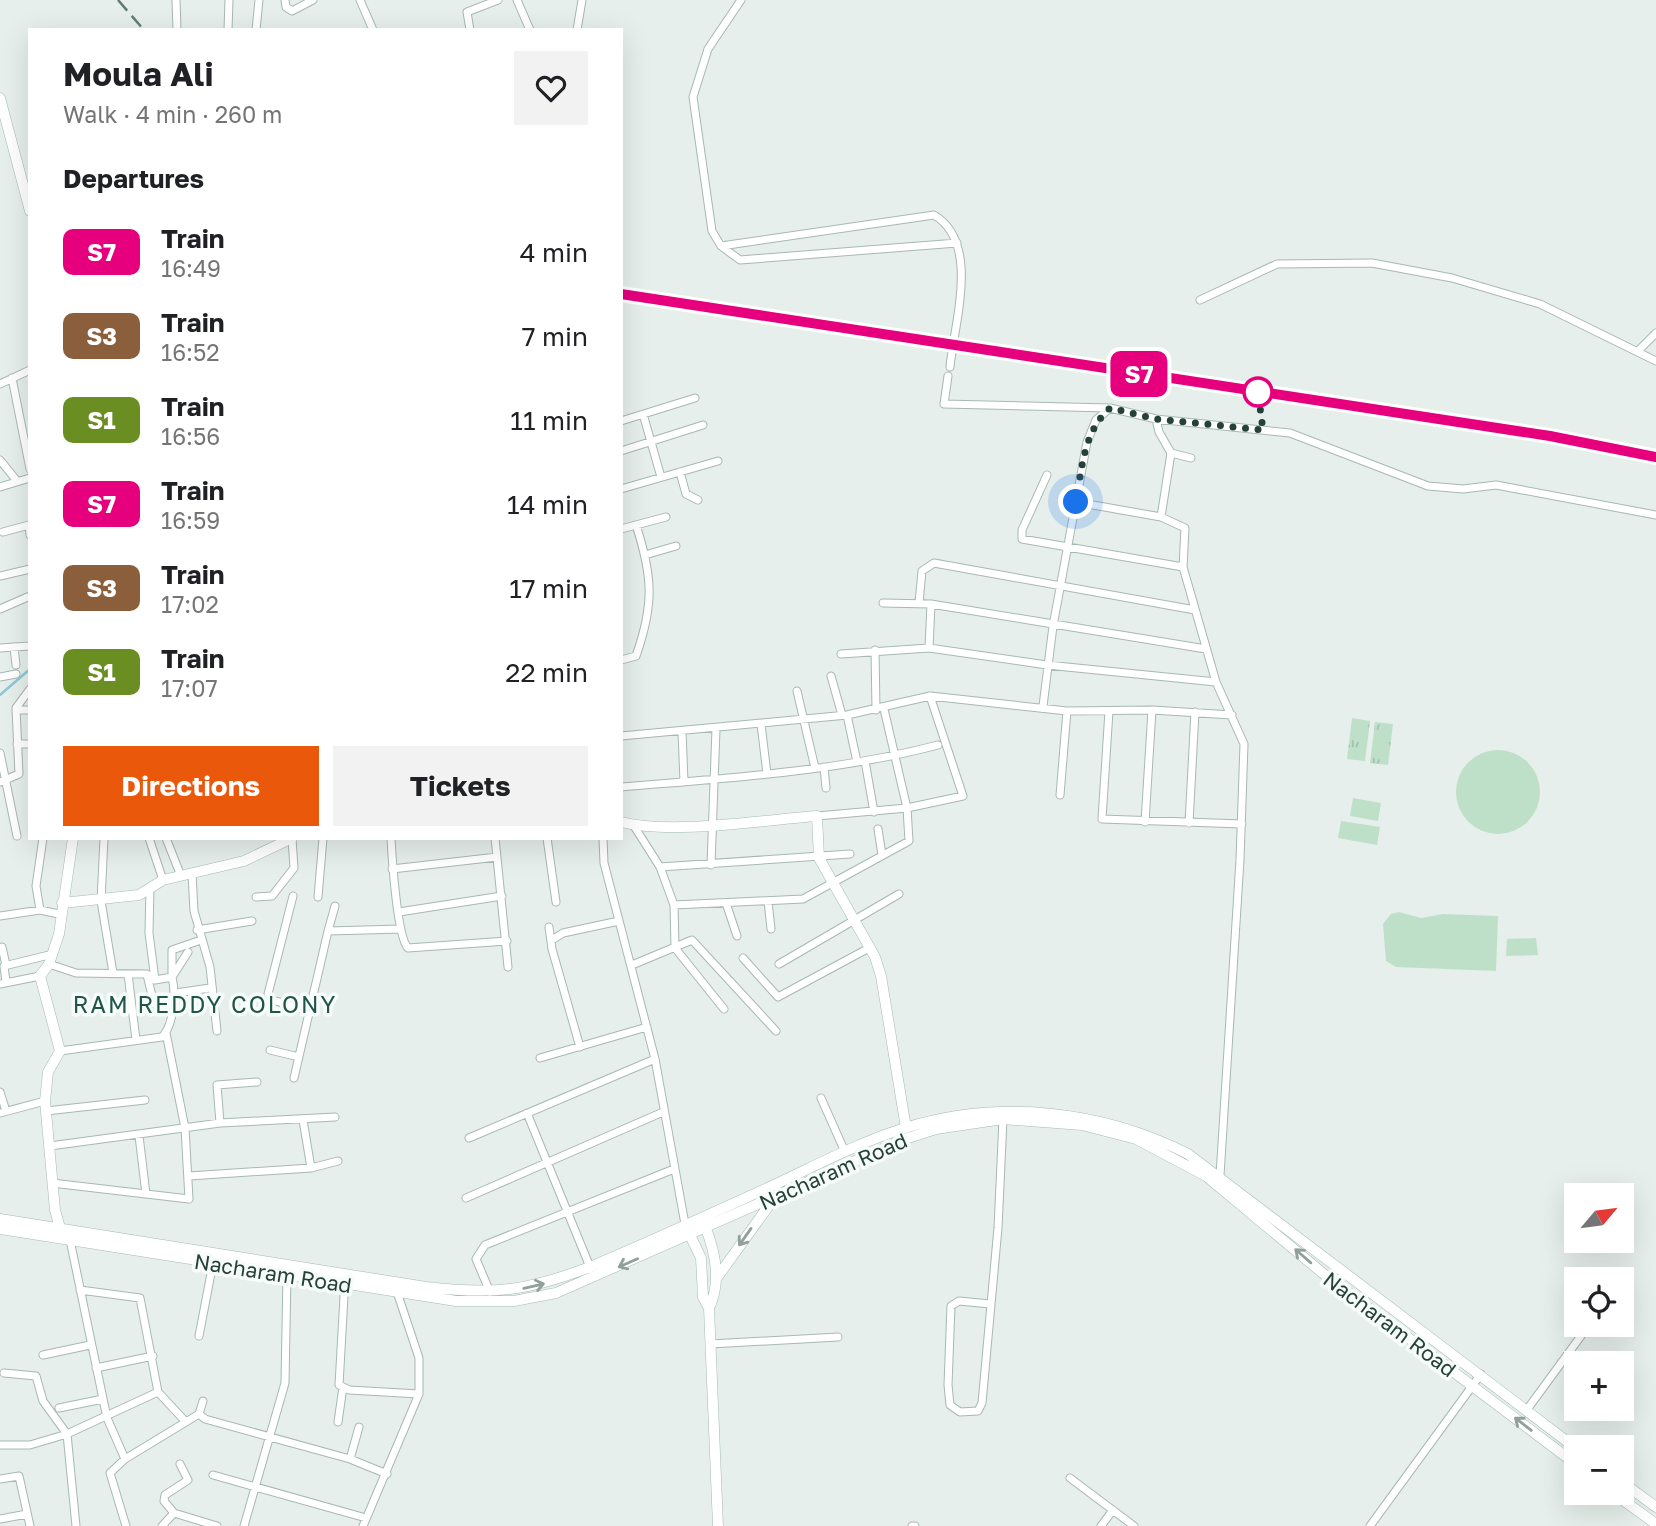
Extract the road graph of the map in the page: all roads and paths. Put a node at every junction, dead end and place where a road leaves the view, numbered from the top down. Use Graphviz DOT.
graph roads {
  1 [pos="176,0"];
  2 [pos="229,0"];
  3 [pos="259,0"];
  4 [pos="285,0"];
  5 [pos="313,0"];
  6 [pos="360,0"];
  7 [pos="498,0"];
  8 [pos="517,0"];
  9 [pos="582,0"];
  10 [pos="741,0"];
  11 [pos="177,28"];
  12 [pos="228,28"];
  13 [pos="256,28"];
  14 [pos="372,28"];
  15 [pos="470,28"];
  16 [pos="529,28"];
  17 [pos="577,28"];
  18 [pos="0,98"];
  19 [pos="28,203"];
  20 [pos="957,243"];
  21 [pos="721,246"];
  22 [pos="1200,300"];
  23 [pos="1656,333"];
  24 [pos="1639,350"];
  25 [pos="1656,361"];
  26 [pos="950,367"];
  27 [pos="28,371"];
  28 [pos="948,376"];
  29 [pos="12,378"];
  30 [pos="0,384"];
  31 [pos="695,398"];
  32 [pos="1110,408"];
  33 [pos="643,414"];
  34 [pos="1156,419"];
  35 [pos="623,421"];
  36 [pos="703,425"];
  37 [pos="651,442"];
  38 [pos="623,450"];
  39 [pos="1171,453"];
  40 [pos="1191,458"];
  41 [pos="28,459"];
  42 [pos="0,460"];
  43 [pos="718,461"];
  44 [pos="680,471"];
  45 [pos="1047,475"];
  46 [pos="661,477"];
  47 [pos="28,478"];
  48 [pos="17,481"];
  49 [pos="0,487"];
  50 [pos="623,488"];
  51 [pos="698,500"];
  52 [pos="1076,502"];
  53 [pos="1656,515"];
  54 [pos="666,517"];
  55 [pos="1161,517"];
  56 [pos="28,524"];
  57 [pos="636,525"];
  58 [pos="623,528"];
  59 [pos="3,531"];
  60 [pos="676,545"];
  61 [pos="1068,549"];
  62 [pos="645,555"];
  63 [pos="1183,568"];
  64 [pos="28,569"];
  65 [pos="0,576"];
  66 [pos="1062,586"];
  67 [pos="28,597"];
  68 [pos="883,603"];
  69 [pos="919,603"];
  70 [pos="931,604"];
  71 [pos="0,609"];
  72 [pos="1195,610"];
  73 [pos="1053,626"];
  74 [pos="28,646"];
  75 [pos="14,647"];
  76 [pos="0,648"];
  77 [pos="929,648"];
  78 [pos="1206,649"];
  79 [pos="875,650"];
  80 [pos="841,654"];
  81 [pos="623,659"];
  82 [pos="1047,665"];
  83 [pos="831,676"];
  84 [pos="0,677"];
  85 [pos="1216,682"];
  86 [pos="797,691"];
  87 [pos="28,692"];
  88 [pos="930,696"];
  89 [pos="1043,706"];
  90 [pos="16,710"];
  91 [pos="28,710"];
  92 [pos="880,710"];
  93 [pos="1152,710"];
  94 [pos="1067,711"];
  95 [pos="1110,711"];
  96 [pos="1195,712"];
  97 [pos="844,715"];
  98 [pos="1232,715"];
  99 [pos="806,719"];
  100 [pos="761,724"];
  101 [pos="716,729"];
  102 [pos="682,731"];
  103 [pos="623,736"];
  104 [pos="18,744"];
  105 [pos="28,744"];
  106 [pos="938,745"];
  107 [pos="0,753"];
  108 [pos="894,757"];
  109 [pos="861,761"];
  110 [pos="820,768"];
  111 [pos="767,774"];
  112 [pos="715,778"];
  113 [pos="2,781"];
  114 [pos="684,782"];
  115 [pos="623,788"];
  116 [pos="826,788"];
  117 [pos="1060,795"];
  118 [pos="906,808"];
  119 [pos="874,812"];
  120 [pos="817,816"];
  121 [pos="1145,821"];
  122 [pos="1189,822"];
  123 [pos="623,823"];
  124 [pos="1242,824"];
  125 [pos="712,825"];
  126 [pos="634,826"];
  127 [pos="878,829"];
  128 [pos="17,836"];
  129 [pos="43,840"];
  130 [pos="73,840"];
  131 [pos="104,840"];
  132 [pos="150,840"];
  133 [pos="167,840"];
  134 [pos="290,840"];
  135 [pos="292,840"];
  136 [pos="323,840"];
  137 [pos="391,840"];
  138 [pos="495,840"];
  139 [pos="547,840"];
  140 [pos="603,840"];
  141 [pos="850,854"];
  142 [pos="882,855"];
  143 [pos="497,857"];
  144 [pos="819,858"];
  145 [pos="711,864"];
  146 [pos="660,867"];
  147 [pos="392,869"];
  148 [pos="187,875"];
  149 [pos="163,880"];
  150 [pos="833,881"];
  151 [pos="150,886"];
  152 [pos="899,894"];
  153 [pos="293,896"];
  154 [pos="502,896"];
  155 [pos="256,897"];
  156 [pos="318,897"];
  157 [pos="101,901"];
  158 [pos="768,901"];
  159 [pos="556,902"];
  160 [pos="726,903"];
  161 [pos="674,905"];
  162 [pos="335,906"];
  163 [pos="61,909"];
  164 [pos="40,910"];
  165 [pos="399,912"];
  166 [pos="0,916"];
  167 [pos="252,921"];
  168 [pos="619,921"];
  169 [pos="855,921"];
  170 [pos="549,927"];
  171 [pos="401,929"];
  172 [pos="771,929"];
  173 [pos="197,930"];
  174 [pos="328,931"];
  175 [pos="737,936"];
  176 [pos="201,940"];
  177 [pos="552,940"];
  178 [pos="507,941"];
  179 [pos="2,947"];
  180 [pos="675,948"];
  181 [pos="869,948"];
  182 [pos="188,951"];
  183 [pos="743,958"];
  184 [pos="51,959"];
  185 [pos="779,964"];
  186 [pos="6,965"];
  187 [pos="632,965"];
  188 [pos="508,967"];
  189 [pos="113,973"];
  190 [pos="128,974"];
  191 [pos="146,974"];
  192 [pos="40,976"];
  193 [pos="172,977"];
  194 [pos="155,980"];
  195 [pos="3,983"];
  196 [pos="210,988"];
  197 [pos="176,993"];
  198 [pos="154,1004"];
  199 [pos="724,1009"];
  200 [pos="308,1011"];
  201 [pos="647,1027"];
  202 [pos="217,1031"];
  203 [pos="776,1031"];
  204 [pos="166,1033"];
  205 [pos="136,1040"];
  206 [pos="580,1047"];
  207 [pos="270,1050"];
  208 [pos="60,1051"];
  209 [pos="299,1057"];
  210 [pos="541,1058"];
  211 [pos="655,1059"];
  212 [pos="294,1078"];
  213 [pos="257,1082"];
  214 [pos="0,1092"];
  215 [pos="821,1098"];
  216 [pos="145,1100"];
  217 [pos="46,1106"];
  218 [pos="3,1112"];
  219 [pos="663,1112"];
  220 [pos="527,1113"];
  221 [pos="335,1117"];
  222 [pos="1003,1119"];
  223 [pos="303,1121"];
  224 [pos="220,1123"];
  225 [pos="185,1128"];
  226 [pos="906,1128"];
  227 [pos="139,1136"];
  228 [pos="468,1138"];
  229 [pos="50,1146"];
  230 [pos="845,1152"];
  231 [pos="338,1161"];
  232 [pos="549,1161"];
  233 [pos="311,1168"];
  234 [pos="674,1169"];
  235 [pos="189,1176"];
  236 [pos="1218,1180"];
  237 [pos="52,1183"];
  238 [pos="146,1194"];
  239 [pos="775,1197"];
  240 [pos="466,1198"];
  241 [pos="568,1211"];
  242 [pos="0,1219"];
  243 [pos="703,1222"];
  244 [pos="60,1228"];
  245 [pos="0,1229"];
  246 [pos="687,1229"];
  247 [pos="70,1240"];
  248 [pos="213,1263"];
  249 [pos="590,1267"];
  250 [pos="287,1274"];
  251 [pos="345,1279"];
  252 [pos="716,1279"];
  253 [pos="80,1290"];
  254 [pos="397,1292"];
  255 [pos="490,1292"];
  256 [pos="990,1304"];
  257 [pos="709,1308"];
  258 [pos="199,1336"];
  259 [pos="838,1337"];
  260 [pos="1580,1337"];
  261 [pos="710,1344"];
  262 [pos="90,1345"];
  263 [pos="43,1355"];
  264 [pos="153,1356"];
  265 [pos="96,1368"];
  266 [pos="4,1373"];
  267 [pos="1482,1374"];
  268 [pos="1473,1386"];
  269 [pos="343,1387"];
  270 [pos="158,1392"];
  271 [pos="419,1394"];
  272 [pos="103,1399"];
  273 [pos="204,1401"];
  274 [pos="59,1408"];
  275 [pos="1526,1411"];
  276 [pos="199,1414"];
  277 [pos="107,1418"];
  278 [pos="185,1421"];
  279 [pos="338,1422"];
  280 [pos="359,1427"];
  281 [pos="67,1434"];
  282 [pos="272,1438"];
  283 [pos="1564,1439"];
  284 [pos="0,1445"];
  285 [pos="1564,1455"];
  286 [pos="125,1459"];
  287 [pos="350,1459"];
  288 [pos="180,1464"];
  289 [pos="387,1474"];
  290 [pos="213,1475"];
  291 [pos="1070,1478"];
  292 [pos="0,1479"];
  293 [pos="256,1487"];
  294 [pos="1634,1491"];
  295 [pos="1630,1505"];
  296 [pos="1656,1507"];
  297 [pos="1113,1510"];
  298 [pos="174,1513"];
  299 [pos="27,1514"];
  300 [pos="0,1519"];
  301 [pos="364,1522"];
  302 [pos="1656,1524"];
  303 [pos="30,1526"];
  304 [pos="76,1526"];
  305 [pos="126,1526"];
  306 [pos="162,1526"];
  307 [pos="217,1526"];
  308 [pos="244,1526"];
  309 [pos="718,1526"];
  310 [pos="1101,1526"];
  311 [pos="1134,1526"];
  312 [pos="1370,1526"];
  1 -- 11 [label="street"];
  2 -- 12 [label="street"];
  3 -- 13 [label="street"];
  4 -- 5 [label="street"];
  6 -- 14 [label="street"];
  7 -- 15 [label="street"];
  8 -- 16 [label="street"];
  9 -- 17 [label="street"];
  10 -- 21 [label="street"];
  18 -- 19 [label="main road"];
  20 -- 21 [label="street"];
  20 -- 21 [label="street"];
  20 -- 26 [label="street"];
  22 -- 24 [label="street"];
  23 -- 24 [label="street"];
  24 -- 25 [label="street"];
  27 -- 29 [label="street"];
  28 -- 32 [label="street"];
  29 -- 30 [label="street"];
  29 -- 41 [label="street"];
  31 -- 33 [label="street"];
  32 -- 34 [label="street"];
  32 -- 52 [label="street"];
  33 -- 35 [label="street"];
  33 -- 37 [label="street"];
  34 -- 39 [label="street"];
  34 -- 53 [label="street"];
  36 -- 37 [label="street"];
  37 -- 38 [label="street"];
  37 -- 46 [label="street"];
  39 -- 40 [label="street"];
  39 -- 55 [label="street"];
  42 -- 48 [label="street"];
  43 -- 44 [label="street"];
  44 -- 46 [label="street"];
  44 -- 51 [label="street"];
  45 -- 61 [label="street"];
  46 -- 50 [label="street"];
  47 -- 48 [label="street"];
  48 -- 49 [label="street"];
  52 -- 55 [label="street"];
  52 -- 61 [label="street"];
  54 -- 57 [label="street"];
  55 -- 63 [label="street"];
  56 -- 59 [label="street"];
  57 -- 58 [label="street"];
  57 -- 62 [label="street"];
  60 -- 62 [label="street"];
  61 -- 63 [label="street"];
  61 -- 66 [label="street"];
  62 -- 81 [label="street"];
  63 -- 72 [label="street"];
  64 -- 65 [label="street"];
  66 -- 69 [label="street"];
  66 -- 72 [label="street"];
  66 -- 73 [label="street"];
  67 -- 71 [label="street"];
  68 -- 69 [label="street"];
  69 -- 70 [label="street"];
  70 -- 73 [label="street"];
  70 -- 77 [label="street"];
  72 -- 78 [label="street"];
  73 -- 78 [label="street"];
  73 -- 82 [label="street"];
  74 -- 75 [label="street"];
  75 -- 76 [label="street"];
  75 -- 84 [label="street"];
  77 -- 79 [label="street"];
  77 -- 82 [label="street"];
  78 -- 85 [label="street"];
  79 -- 80 [label="street"];
  79 -- 92 [label="street"];
  82 -- 85 [label="street"];
  82 -- 89 [label="street"];
  83 -- 97 [label="street"];
  85 -- 98 [label="street"];
  86 -- 99 [label="street"];
  87 -- 90 [label="street"];
  88 -- 89 [label="street"];
  88 -- 92 [label="street"];
  88 -- 118 [label="street"];
  89 -- 94 [label="street"];
  90 -- 91 [label="street"];
  90 -- 104 [label="street"];
  92 -- 97 [label="street"];
  92 -- 108 [label="street"];
  93 -- 95 [label="street"];
  93 -- 96 [label="street"];
  93 -- 121 [label="street"];
  94 -- 95 [label="street"];
  94 -- 117 [label="street"];
  95 -- 121 [label="street"];
  96 -- 98 [label="street"];
  96 -- 122 [label="street"];
  97 -- 99 [label="street"];
  97 -- 109 [label="street"];
  98 -- 124 [label="street"];
  99 -- 100 [label="street"];
  99 -- 110 [label="street"];
  100 -- 101 [label="street"];
  100 -- 111 [label="street"];
  101 -- 102 [label="street"];
  101 -- 112 [label="street"];
  102 -- 103 [label="street"];
  102 -- 114 [label="street"];
  104 -- 105 [label="street"];
  104 -- 113 [label="street"];
  106 -- 108 [label="street"];
  107 -- 113 [label="street"];
  108 -- 109 [label="street"];
  108 -- 118 [label="street"];
  109 -- 110 [label="street"];
  109 -- 119 [label="street"];
  110 -- 111 [label="street"];
  110 -- 116 [label="street"];
  111 -- 112 [label="street"];
  112 -- 114 [label="street"];
  112 -- 125 [label="street"];
  113 -- 128 [label="street"];
  114 -- 115 [label="street"];
  118 -- 119 [label="street"];
  118 -- 142 [label="street"];
  119 -- 120 [label="street"];
  120 -- 125 [label="main road"];
  120 -- 144 [label="main road"];
  121 -- 122 [label="street"];
  122 -- 124 [label="street"];
  123 -- 126 [label="main road"];
  124 -- 236 [label="street"];
  125 -- 126 [label="main road"];
  125 -- 145 [label="street"];
  126 -- 146 [label="street"];
  127 -- 142 [label="street"];
  129 -- 164 [label="street"];
  130 -- 163 [label="main road"];
  131 -- 157 [label="street"];
  132 -- 149 [label="street"];
  133 -- 148 [label="street"];
  134 -- 148 [label="main road"];
  135 -- 155 [label="street"];
  136 -- 156 [label="street"];
  137 -- 147 [label="street"];
  138 -- 143 [label="street"];
  139 -- 159 [label="street"];
  140 -- 168 [label="street"];
  141 -- 144 [label="street"];
  142 -- 150 [label="street"];
  143 -- 147 [label="street"];
  143 -- 154 [label="street"];
  144 -- 145 [label="street"];
  144 -- 150 [label="main road"];
  145 -- 146 [label="street"];
  146 -- 161 [label="street"];
  147 -- 165 [label="street"];
  148 -- 149 [label="main road"];
  148 -- 173 [label="street"];
  149 -- 151 [label="main road"];
  150 -- 158 [label="street"];
  150 -- 169 [label="main road"];
  151 -- 157 [label="main road"];
  151 -- 194 [label="street"];
  152 -- 169 [label="street"];
  153 -- 200 [label="street"];
  154 -- 165 [label="street"];
  154 -- 178 [label="street"];
  157 -- 163 [label="main road"];
  157 -- 189 [label="street"];
  158 -- 160 [label="street"];
  158 -- 172 [label="street"];
  160 -- 161 [label="street"];
  160 -- 175 [label="street"];
  161 -- 180 [label="street"];
  162 -- 174 [label="street"];
  163 -- 164 [label="street"];
  163 -- 184 [label="main road"];
  164 -- 166 [label="street"];
  165 -- 171 [label="street"];
  167 -- 173 [label="street"];
  168 -- 177 [label="street"];
  168 -- 187 [label="street"];
  169 -- 181 [label="main road"];
  169 -- 185 [label="street"];
  170 -- 177 [label="street"];
  171 -- 174 [label="street"];
  171 -- 178 [label="street"];
  173 -- 176 [label="street"];
  174 -- 200 [label="street"];
  176 -- 193 [label="street"];
  176 -- 196 [label="street"];
  177 -- 206 [label="street"];
  178 -- 188 [label="street"];
  179 -- 186 [label="street"];
  180 -- 187 [label="street"];
  180 -- 199 [label="street"];
  180 -- 203 [label="street"];
  181 -- 183 [label="street"];
  181 -- 226 [label="main road"];
  182 -- 193 [label="street"];
  184 -- 186 [label="street"];
  184 -- 189 [label="street"];
  184 -- 192 [label="main road"];
  186 -- 195 [label="street"];
  187 -- 201 [label="street"];
  189 -- 190 [label="street"];
  190 -- 191 [label="street"];
  190 -- 205 [label="street"];
  191 -- 194 [label="street"];
  191 -- 198 [label="street"];
  192 -- 195 [label="street"];
  192 -- 208 [label="main road"];
  193 -- 194 [label="street"];
  193 -- 197 [label="street"];
  196 -- 197 [label="street"];
  196 -- 202 [label="street"];
  197 -- 204 [label="street"];
  200 -- 209 [label="street"];
  201 -- 206 [label="street"];
  201 -- 211 [label="street"];
  204 -- 205 [label="street"];
  204 -- 225 [label="street"];
  205 -- 208 [label="street"];
  206 -- 210 [label="street"];
  207 -- 209 [label="street"];
  208 -- 217 [label="main road"];
  209 -- 212 [label="street"];
  211 -- 219 [label="street"];
  211 -- 220 [label="street"];
  213 -- 224 [label="street"];
  214 -- 218 [label="street"];
  215 -- 230 [label="street"];
  216 -- 217 [label="street"];
  217 -- 218 [label="street"];
  217 -- 229 [label="main road"];
  219 -- 232 [label="street"];
  219 -- 234 [label="street"];
  220 -- 228 [label="street"];
  220 -- 232 [label="street"];
  221 -- 223 [label="street"];
  222 -- 236 [label="main road, Nacharam Road"];
  222 -- 239 [label="main road, Nacharam Road"];
  222 -- 256 [label="street"];
  223 -- 224 [label="street"];
  223 -- 233 [label="street"];
  224 -- 225 [label="street"];
  225 -- 227 [label="street"];
  225 -- 235 [label="street"];
  226 -- 230 [label="main road, Nacharam Road"];
  226 -- 236 [label="main road, Nacharam Road"];
  227 -- 229 [label="street"];
  227 -- 238 [label="street"];
  229 -- 237 [label="main road"];
  230 -- 243 [label="main road, Nacharam Road"];
  231 -- 233 [label="street"];
  232 -- 240 [label="street"];
  232 -- 241 [label="street"];
  233 -- 235 [label="street"];
  234 -- 241 [label="street"];
  234 -- 246 [label="street"];
  235 -- 238 [label="street"];
  236 -- 267 [label="main road, Nacharam Road"];
  268 -- 236 [label="main road, Nacharam Road, one-way"];
  237 -- 238 [label="street"];
  237 -- 244 [label="main road"];
  239 -- 243 [label="main road, Nacharam Road"];
  239 -- 252 [label="main road, one-way"];
  241 -- 249 [label="street"];
  241 -- 255 [label="street"];
  242 -- 244 [label="main road, Nacharam Road"];
  243 -- 246 [label="main road, Nacharam Road"];
  243 -- 252 [label="main road"];
  244 -- 251 [label="main road, Nacharam Road"];
  245 -- 247 [label="main road, Nacharam Road"];
  246 -- 249 [label="main road, Nacharam Road"];
  246 -- 254 [label="main road, Nacharam Road, one-way"];
  246 -- 257 [label="main road"];
  247 -- 248 [label="main road, Nacharam Road"];
  247 -- 253 [label="street"];
  248 -- 250 [label="main road, Nacharam Road"];
  248 -- 258 [label="street"];
  255 -- 249 [label="main road, Nacharam Road, one-way"];
  250 -- 251 [label="main road, Nacharam Road"];
  250 -- 282 [label="street"];
  251 -- 254 [label="main road, Nacharam Road"];
  251 -- 255 [label="main road, Nacharam Road"];
  251 -- 269 [label="street"];
  252 -- 257 [label="main road"];
  253 -- 262 [label="street"];
  253 -- 264 [label="street"];
  254 -- 271 [label="street"];
  256 -- 256 [label="street"];
  257 -- 261 [label="main road"];
  259 -- 261 [label="street"];
  260 -- 275 [label="street"];
  261 -- 309 [label="main road"];
  262 -- 263 [label="street"];
  262 -- 265 [label="street"];
  264 -- 265 [label="street"];
  264 -- 270 [label="street"];
  265 -- 272 [label="street"];
  266 -- 281 [label="street"];
  267 -- 268 [label="street"];
  267 -- 275 [label="main road, Nacharam Road"];
  285 -- 268 [label="main road, Nacharam Road, one-way"];
  268 -- 312 [label="street"];
  269 -- 271 [label="street"];
  269 -- 279 [label="street"];
  270 -- 277 [label="street"];
  270 -- 278 [label="street"];
  271 -- 289 [label="street"];
  272 -- 274 [label="street"];
  272 -- 277 [label="street"];
  273 -- 276 [label="street"];
  275 -- 283 [label="main road, Nacharam Road"];
  276 -- 278 [label="street"];
  276 -- 282 [label="street"];
  277 -- 281 [label="street"];
  277 -- 286 [label="street"];
  278 -- 286 [label="street"];
  280 -- 287 [label="street"];
  281 -- 284 [label="street"];
  281 -- 304 [label="street"];
  282 -- 287 [label="street"];
  282 -- 293 [label="street"];
  286 -- 305 [label="street"];
  287 -- 289 [label="street"];
  288 -- 298 [label="street"];
  289 -- 301 [label="street"];
  290 -- 293 [label="street"];
  291 -- 297 [label="street"];
  292 -- 299 [label="street"];
  293 -- 301 [label="street"];
  293 -- 308 [label="street"];
  294 -- 296 [label="main road"];
  295 -- 302 [label="main road"];
  297 -- 310 [label="street"];
  297 -- 311 [label="street"];
  298 -- 306 [label="street"];
  298 -- 307 [label="street"];
  299 -- 300 [label="street"];
  299 -- 303 [label="street"];
}
